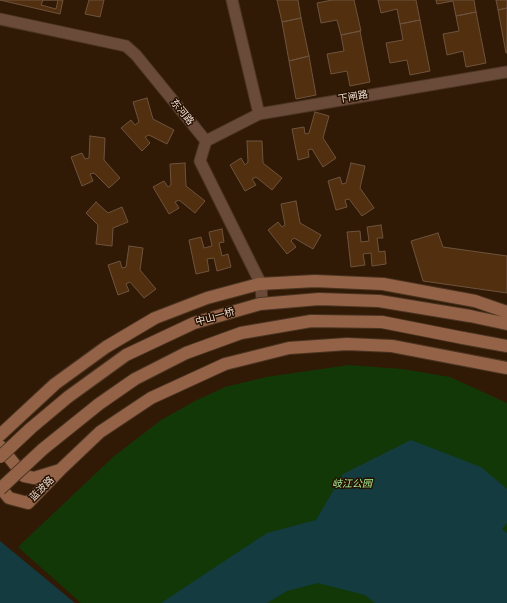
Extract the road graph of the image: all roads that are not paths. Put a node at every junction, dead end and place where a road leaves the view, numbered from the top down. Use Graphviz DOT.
graph roads {
  1 [pos="232,0"];
  2 [pos="0,19"];
  3 [pos="507,72"];
  4 [pos="259,114"];
  5 [pos="206,141"];
  6 [pos="261,284"];
  7 [pos="262,303"];
  8 [pos="507,312"];
  9 [pos="507,324"];
  10 [pos="507,346"];
  11 [pos="507,368"];
  12 [pos="0,436"];
  13 [pos="0,446"];
  14 [pos="0,457"];
  15 [pos="60,470"];
  16 [pos="0,488"];
  1 -- 4 [label="street"];
  2 -- 5 [label="street, 东河路"];
  3 -- 4 [label="street, 下闸路"];
  4 -- 5 [label="street, 下闸路"];
  5 -- 6 [label="street"];
  6 -- 7 [label="street"];
  6 -- 8 [label="street"];
  6 -- 12 [label="street"];
  7 -- 9 [label="street, 中山一桥, bridge"];
  7 -- 14 [label="street, 中山一桥, bridge"];
  10 -- 16 [label="street, bridge"];
  11 -- 15 [label="street"];
  13 -- 15 [label="street, 蓝波路"];
  15 -- 16 [label="street, 蓝波路"];
}
